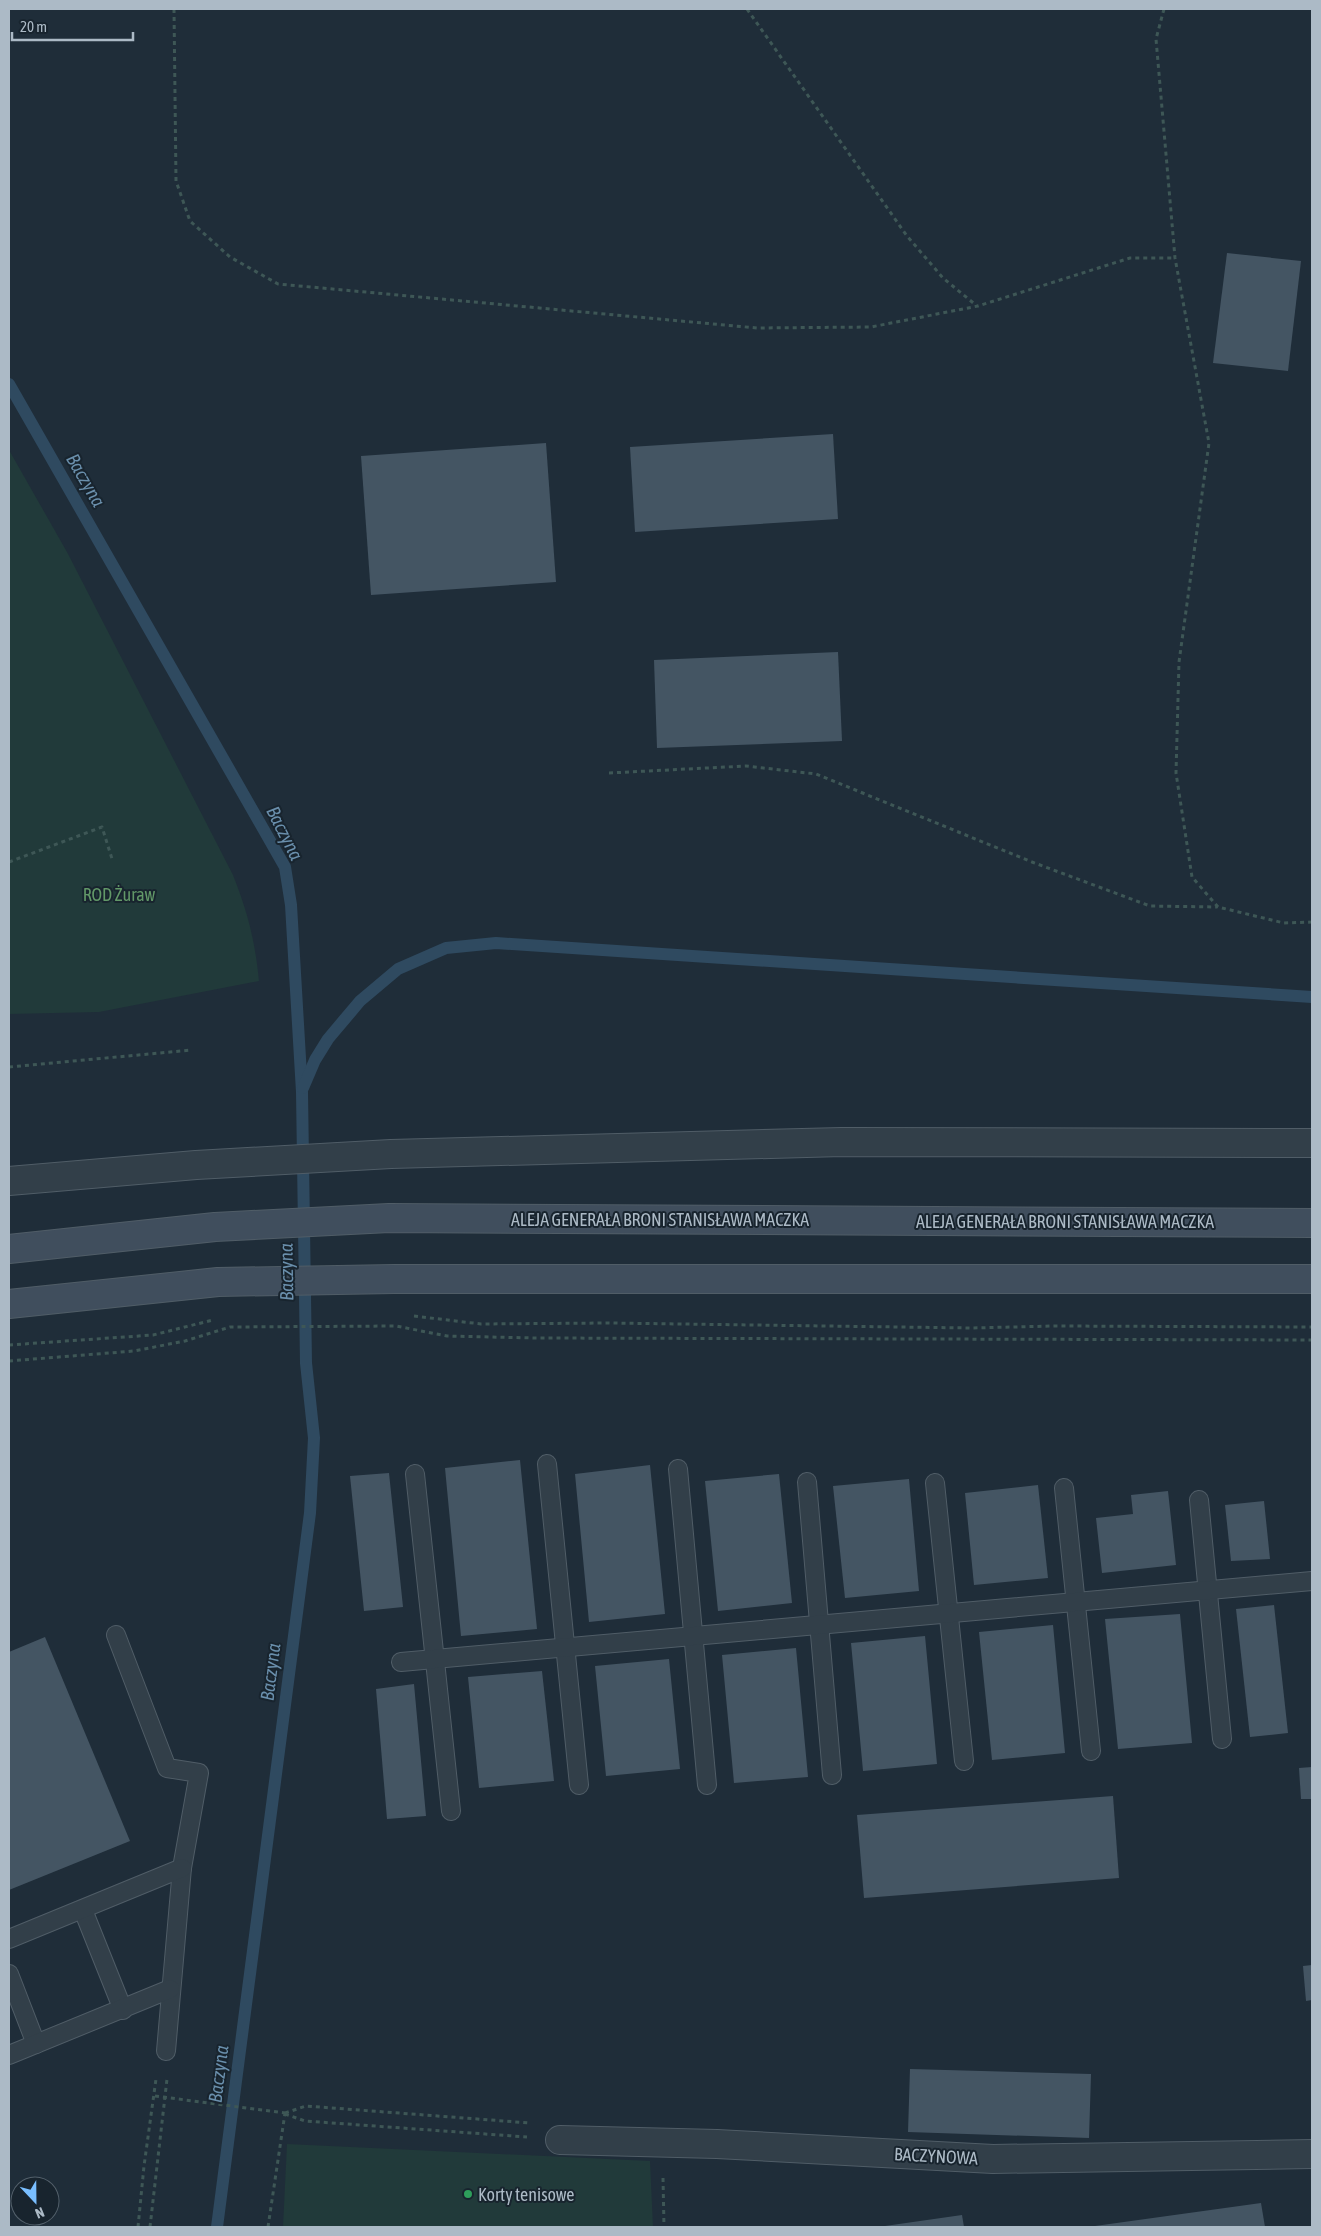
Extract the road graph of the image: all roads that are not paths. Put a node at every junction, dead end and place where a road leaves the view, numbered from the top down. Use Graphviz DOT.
graph roads {
  1 [pos="1312,1143"];
  2 [pos="9,1182"];
  3 [pos="1312,1222"];
  4 [pos="9,1249"];
  5 [pos="1312,1279"];
  6 [pos="9,1304"];
  7 [pos="547,1464"];
  8 [pos="678,1469"];
  9 [pos="415,1474"];
  10 [pos="807,1482"];
  11 [pos="936,1483"];
  12 [pos="1064,1488"];
  13 [pos="1199,1500"];
  14 [pos="1312,1581"];
  15 [pos="1207,1590"];
  16 [pos="1076,1602"];
  17 [pos="948,1613"];
  18 [pos="819,1625"];
  19 [pos="116,1635"];
  20 [pos="693,1636"];
  21 [pos="565,1647"];
  22 [pos="435,1659"];
  23 [pos="401,1662"];
  24 [pos="1222,1739"];
  25 [pos="1091,1751"];
  26 [pos="964,1761"];
  27 [pos="832,1775"];
  28 [pos="579,1785"];
  29 [pos="707,1785"];
  30 [pos="451,1811"];
  31 [pos="182,1868"];
  32 [pos="84,1910"];
  33 [pos="9,1939"];
  34 [pos="9,1974"];
  35 [pos="170,1989"];
  36 [pos="123,2010"];
  37 [pos="36,2044"];
  38 [pos="166,2051"];
  39 [pos="9,2055"];
  40 [pos="567,2140"];
  41 [pos="1312,2154"];
  1 -- 2 [label="street"];
  3 -- 4 [label="main road, ALEJA GENERAŁA BRONI STANISŁAWA MACZKA"];
  5 -- 6 [label="main road"];
  7 -- 21 [label="lane"];
  8 -- 20 [label="lane"];
  9 -- 22 [label="lane"];
  10 -- 18 [label="lane"];
  11 -- 17 [label="lane"];
  12 -- 16 [label="lane"];
  13 -- 15 [label="lane"];
  14 -- 15 [label="lane"];
  15 -- 16 [label="lane"];
  15 -- 24 [label="lane"];
  16 -- 17 [label="lane"];
  16 -- 25 [label="lane"];
  17 -- 18 [label="lane"];
  17 -- 26 [label="lane"];
  18 -- 20 [label="lane"];
  18 -- 27 [label="lane"];
  19 -- 31 [label="lane"];
  20 -- 21 [label="lane"];
  20 -- 29 [label="lane"];
  21 -- 22 [label="lane"];
  21 -- 28 [label="lane"];
  22 -- 23 [label="lane"];
  22 -- 30 [label="lane"];
  31 -- 32 [label="lane"];
  31 -- 35 [label="lane"];
  32 -- 33 [label="lane"];
  32 -- 36 [label="lane"];
  34 -- 37 [label="lane"];
  35 -- 36 [label="lane"];
  35 -- 38 [label="lane"];
  36 -- 37 [label="lane"];
  37 -- 39 [label="lane"];
  40 -- 41 [label="street, BACZYNOWA"];
}
